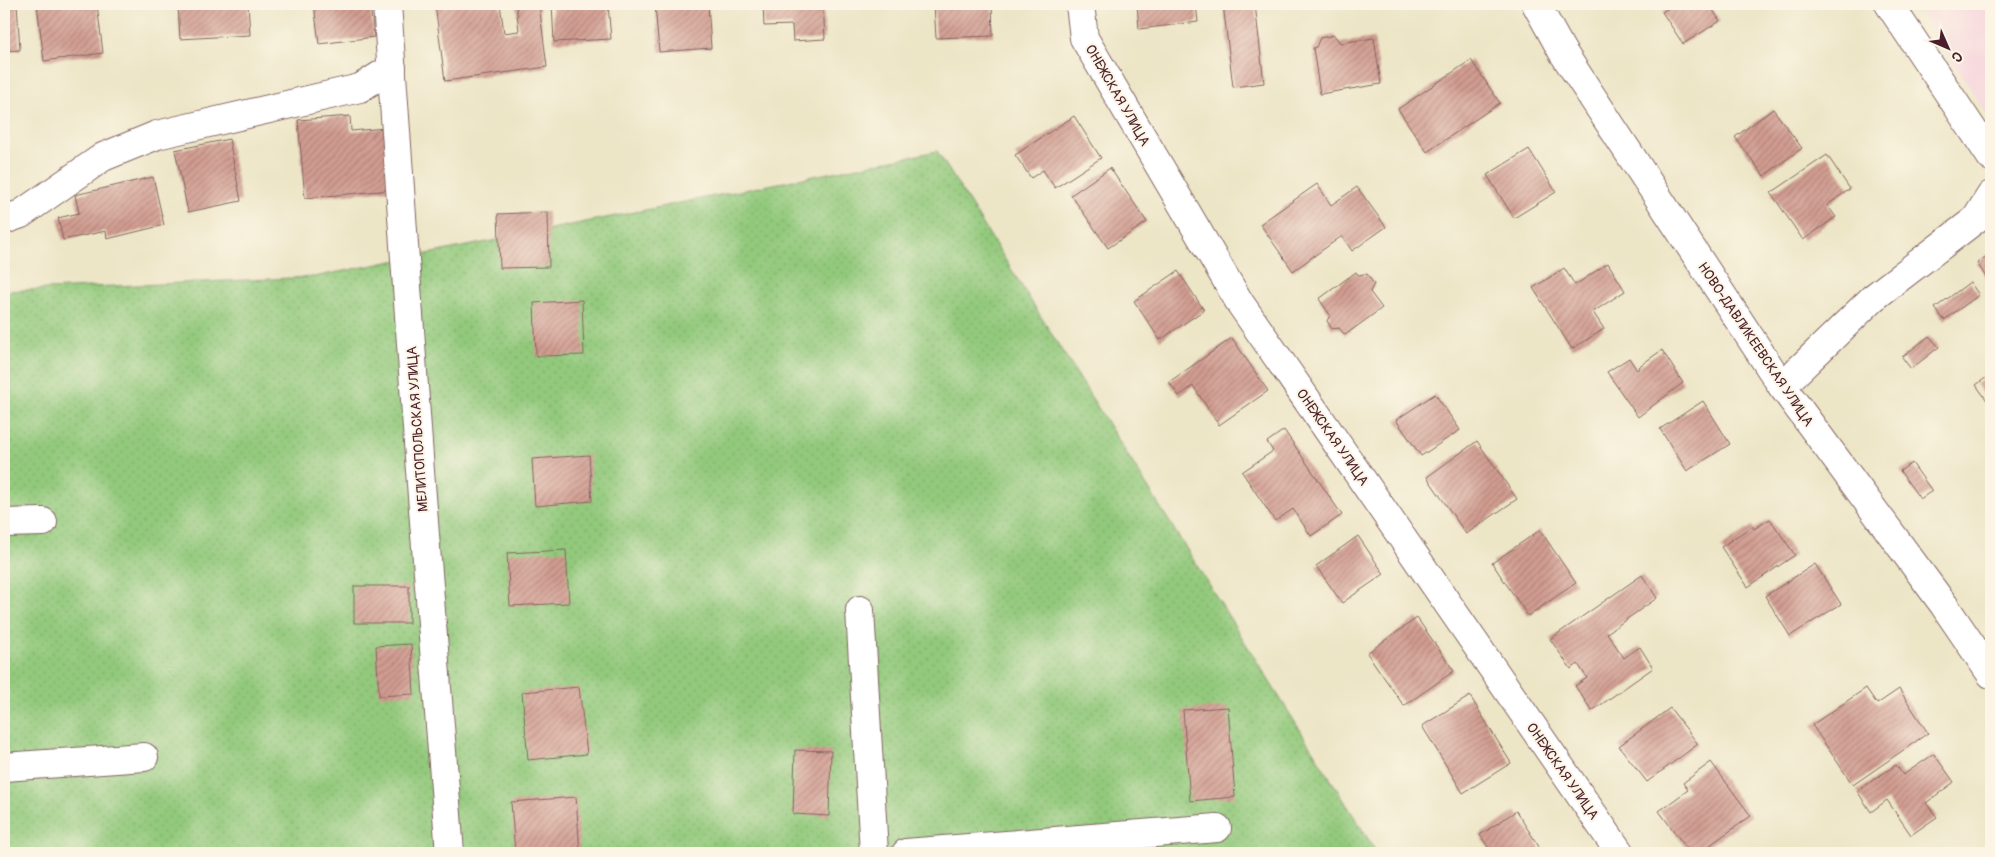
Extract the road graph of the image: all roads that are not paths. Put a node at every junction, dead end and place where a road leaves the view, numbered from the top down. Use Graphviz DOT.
graph roads {
  1 [pos="387,4"];
  2 [pos="1080,4"];
  3 [pos="1536,4"];
  4 [pos="1889,4"];
  5 [pos="392,68"];
  6 [pos="1991,157"];
  7 [pos="1991,195"];
  8 [pos="4,220"];
  9 [pos="1782,386"];
  10 [pos="43,522"];
  11 [pos="4,523"];
  12 [pos="860,610"];
  13 [pos="1991,674"];
  14 [pos="144,757"];
  15 [pos="4,768"];
  16 [pos="1217,828"];
  17 [pos="450,853"];
  18 [pos="874,853"];
  19 [pos="906,853"];
  20 [pos="1620,853"];
  1 -- 5 [label="street, МЕЛИТОПОЛЬСКАЯ УЛИЦА"];
  2 -- 20 [label="street, ОНЕЖСКАЯ УЛИЦА"];
  3 -- 9 [label="street, НОВО-ДАВЛИКЕЕВСКАЯ УЛИЦА"];
  4 -- 6 [label="street"];
  5 -- 8 [label="street"];
  5 -- 17 [label="street, МЕЛИТОПОЛЬСКАЯ УЛИЦА"];
  7 -- 9 [label="street"];
  9 -- 13 [label="street, НОВО-ДАВЛИКЕЕВСКАЯ УЛИЦА"];
  10 -- 11 [label="street"];
  12 -- 18 [label="street"];
  14 -- 15 [label="street"];
  16 -- 19 [label="street"];
}
